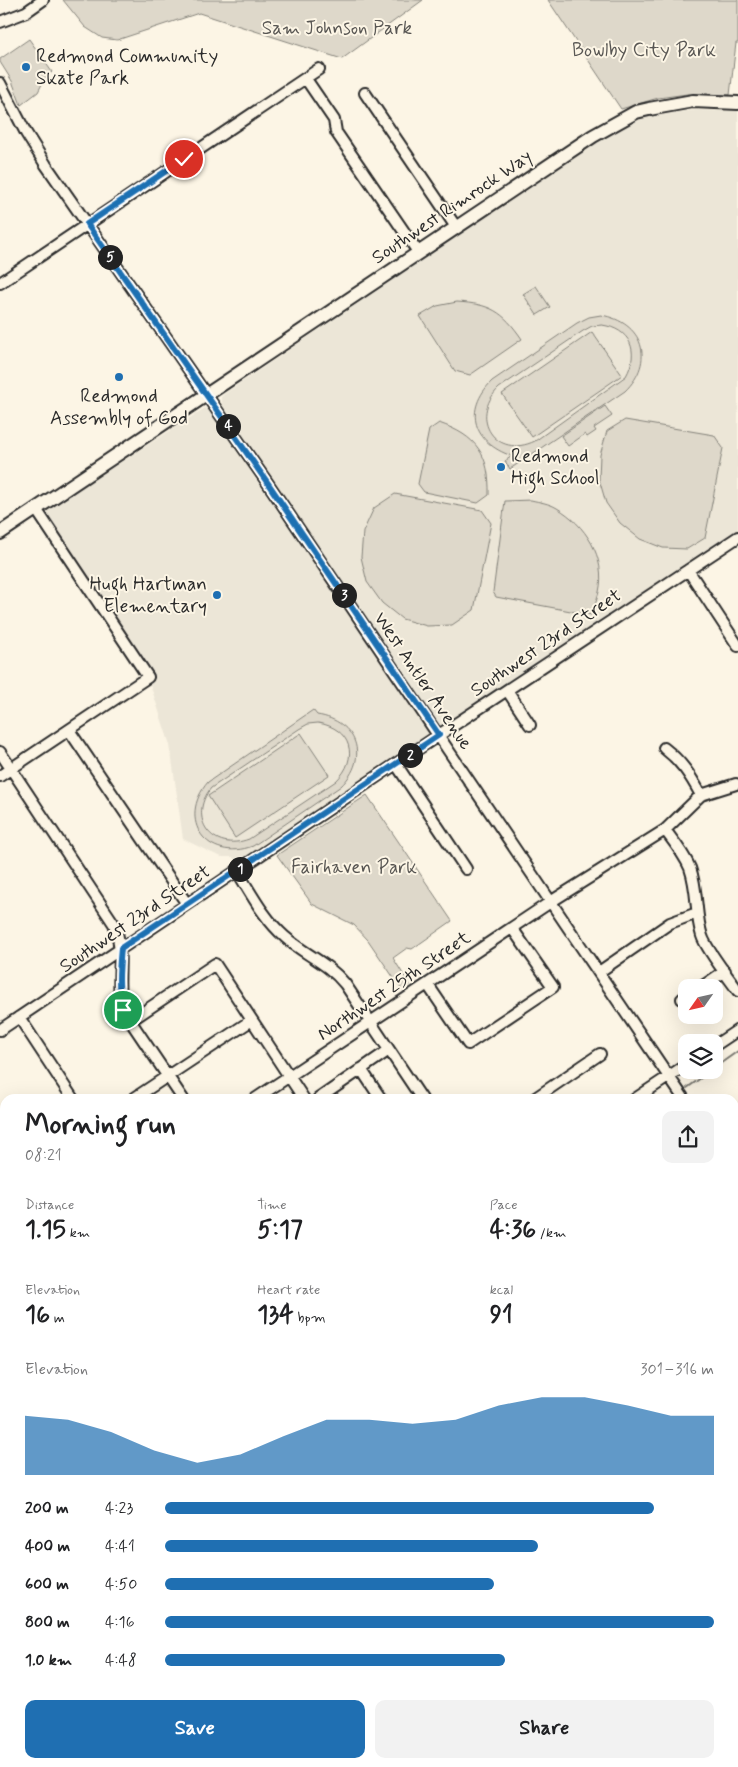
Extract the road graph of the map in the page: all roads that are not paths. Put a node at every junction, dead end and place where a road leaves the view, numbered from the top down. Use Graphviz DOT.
graph roads {
  1 [pos="43,0"];
  2 [pos="0,22"];
  3 [pos="319,69"];
  4 [pos="306,78"];
  5 [pos="0,84"];
  6 [pos="365,93"];
  7 [pos="738,102"];
  8 [pos="87,224"];
  9 [pos="456,226"];
  10 [pos="418,252"];
  11 [pos="0,283"];
  12 [pos="206,395"];
  13 [pos="36,510"];
  14 [pos="0,533"];
  15 [pos="738,537"];
  16 [pos="688,570"];
  17 [pos="738,646"];
  18 [pos="507,690"];
  19 [pos="530,725"];
  20 [pos="69,730"];
  21 [pos="439,735"];
  22 [pos="664,748"];
  23 [pos="0,752"];
  24 [pos="396,764"];
  25 [pos="11,768"];
  26 [pos="0,776"];
  27 [pos="736,784"];
  28 [pos="701,795"];
  29 [pos="665,830"];
  30 [pos="466,870"];
  31 [pos="237,871"];
  32 [pos="552,902"];
  33 [pos="187,904"];
  34 [pos="696,912"];
  35 [pos="512,928"];
  36 [pos="121,948"];
  37 [pos="725,971"];
  38 [pos="599,972"];
  39 [pos="713,979"];
  40 [pos="428,985"];
  41 [pos="738,991"];
  42 [pos="19,1017"];
  43 [pos="252,1020"];
  44 [pos="130,1021"];
  45 [pos="371,1023"];
  46 [pos="0,1030"];
  47 [pos="738,1030"];
  48 [pos="723,1040"];
  49 [pos="389,1050"];
  50 [pos="600,1054"];
  51 [pos="361,1069"];
  52 [pos="678,1070"];
  53 [pos="167,1076"];
  54 [pos="289,1076"];
  55 [pos="669,1076"];
  56 [pos="70,1094"];
  57 [pos="140,1094"];
  58 [pos="180,1094"];
  59 [pos="262,1094"];
  60 [pos="301,1094"];
  61 [pos="325,1094"];
  62 [pos="377,1094"];
  63 [pos="419,1094"];
  64 [pos="541,1094"];
  65 [pos="642,1094"];
  66 [pos="681,1094"];
  1 -- 2 [label="street"];
  3 -- 4 [label="street"];
  4 -- 8 [label="street"];
  4 -- 10 [label="street"];
  5 -- 8 [label="street, West Antler Avenue"];
  6 -- 9 [label="street"];
  7 -- 9 [label="main road, Southwest Rimrock Way"];
  8 -- 11 [label="street"];
  8 -- 12 [label="street, West Antler Avenue"];
  9 -- 10 [label="main road, Southwest Rimrock Way"];
  10 -- 12 [label="main road, Southwest Rimrock Way"];
  12 -- 13 [label="main road, Southwest Rimrock Way"];
  12 -- 21 [label="street, West Antler Avenue"];
  13 -- 14 [label="main road, Southwest Rimrock Way"];
  13 -- 20 [label="street"];
  15 -- 16 [label="street, Southwest 23rd Street"];
  16 -- 17 [label="street"];
  16 -- 18 [label="street, Southwest 23rd Street"];
  18 -- 19 [label="street"];
  18 -- 21 [label="street, Southwest 23rd Street"];
  20 -- 25 [label="street"];
  20 -- 33 [label="street"];
  21 -- 24 [label="street, Southwest 23rd Street"];
  21 -- 32 [label="street, West Antler Avenue"];
  22 -- 28 [label="street"];
  23 -- 25 [label="street"];
  24 -- 30 [label="street"];
  24 -- 31 [label="street, Southwest 23rd Street"];
  25 -- 26 [label="street"];
  25 -- 36 [label="street"];
  27 -- 28 [label="street"];
  28 -- 29 [label="street, Northwest 25th Street"];
  29 -- 32 [label="street, Northwest 25th Street"];
  29 -- 34 [label="street"];
  31 -- 33 [label="street, Southwest 23rd Street"];
  31 -- 45 [label="street"];
  32 -- 35 [label="street, Northwest 25th Street"];
  32 -- 38 [label="street, West Antler Avenue"];
  33 -- 36 [label="street, Southwest 23rd Street"];
  34 -- 37 [label="street"];
  34 -- 38 [label="street"];
  35 -- 40 [label="street, Northwest 25th Street"];
  35 -- 40 [label="street"];
  36 -- 42 [label="street, Southwest 23rd Street"];
  36 -- 44 [label="street"];
  37 -- 39 [label="street"];
  37 -- 41 [label="street"];
  38 -- 55 [label="street, West Antler Avenue"];
  40 -- 45 [label="street, Northwest 25th Street"];
  42 -- 46 [label="street, Southwest 23rd Street"];
  42 -- 56 [label="street"];
  43 -- 44 [label="street"];
  43 -- 53 [label="street"];
  43 -- 54 [label="street"];
  44 -- 53 [label="street"];
  45 -- 49 [label="street"];
  45 -- 54 [label="street, Northwest 25th Street"];
  47 -- 48 [label="street"];
  49 -- 51 [label="street"];
  49 -- 63 [label="street"];
  50 -- 64 [label="street"];
  51 -- 61 [label="street"];
  51 -- 62 [label="street"];
  52 -- 55 [label="street"];
  53 -- 57 [label="street"];
  53 -- 58 [label="street"];
  54 -- 59 [label="street, Northwest 25th Street"];
  54 -- 60 [label="street"];
  55 -- 65 [label="street"];
  55 -- 66 [label="street, West Antler Avenue"];
}
